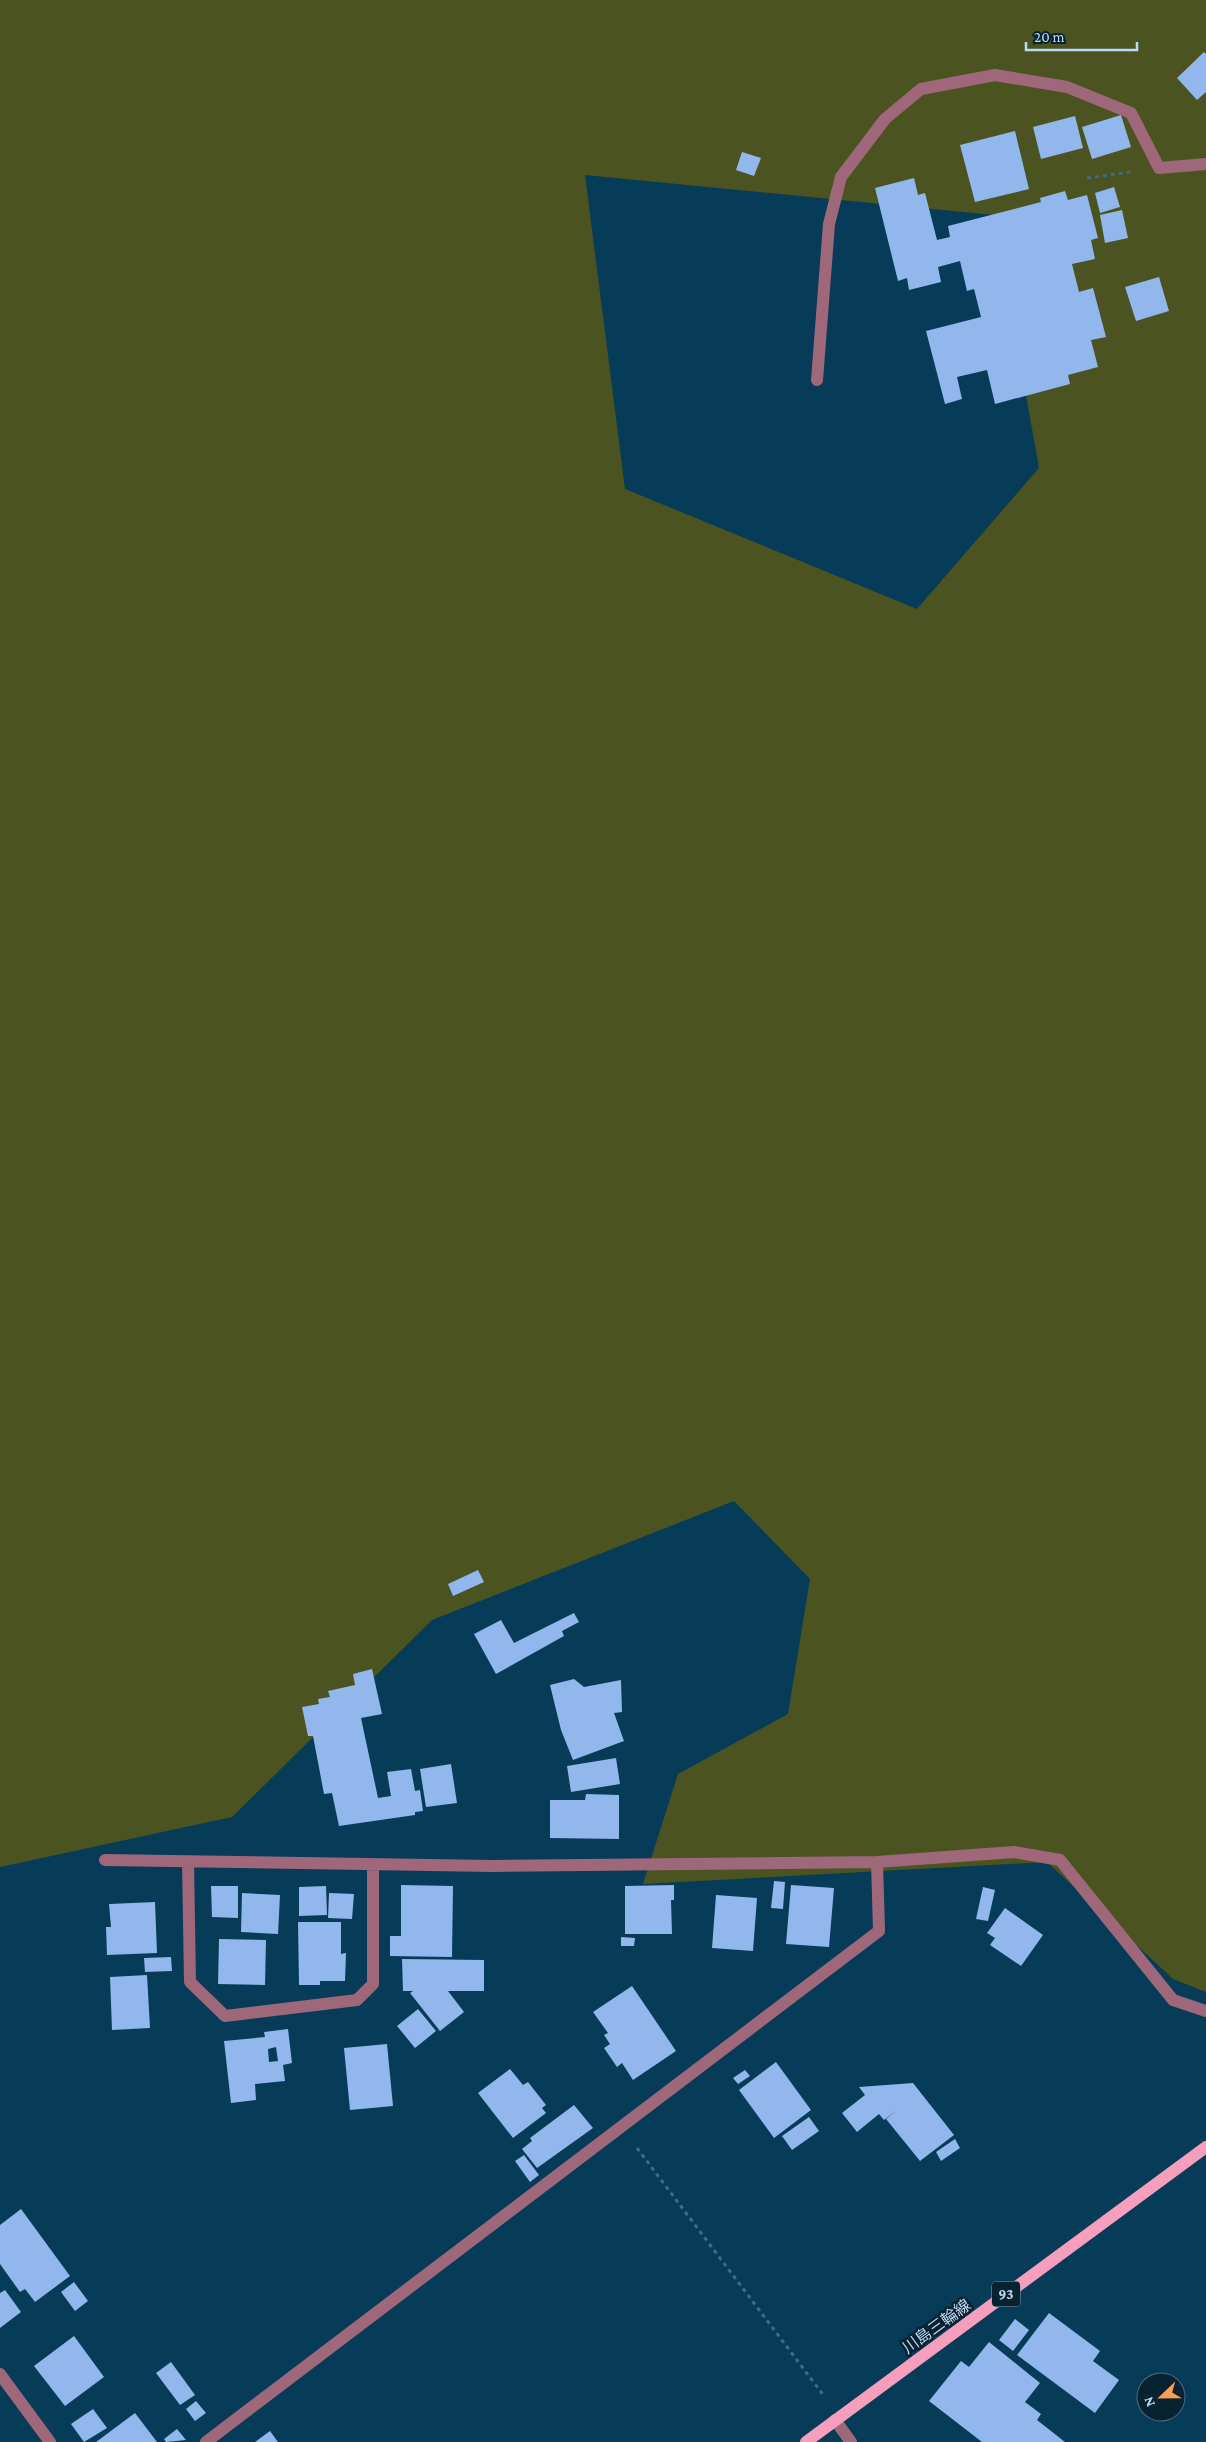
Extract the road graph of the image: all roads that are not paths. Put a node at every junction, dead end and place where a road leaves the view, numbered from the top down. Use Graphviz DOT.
graph roads {
  1 [pos="1206,164"];
  2 [pos="817,380"];
  3 [pos="105,1860"];
  4 [pos="188,1862"];
  5 [pos="877,1862"];
  6 [pos="373,1864"];
  7 [pos="1206,2010"];
  8 [pos="1206,2147"];
  9 [pos="0,2374"];
  10 [pos="837,2418"];
  11 [pos="50,2442"];
  12 [pos="206,2442"];
  13 [pos="806,2442"];
  14 [pos="851,2442"];
  1 -- 2 [label="street"];
  3 -- 4 [label="street"];
  4 -- 6 [label="street"];
  4 -- 6 [label="street"];
  5 -- 6 [label="street"];
  5 -- 7 [label="street"];
  5 -- 12 [label="street"];
  8 -- 10 [label="main road, 川島三輪線 / 93"];
  9 -- 11 [label="street"];
  10 -- 13 [label="main road, 川島三輪線 / 93"];
  10 -- 14 [label="street"];
}
